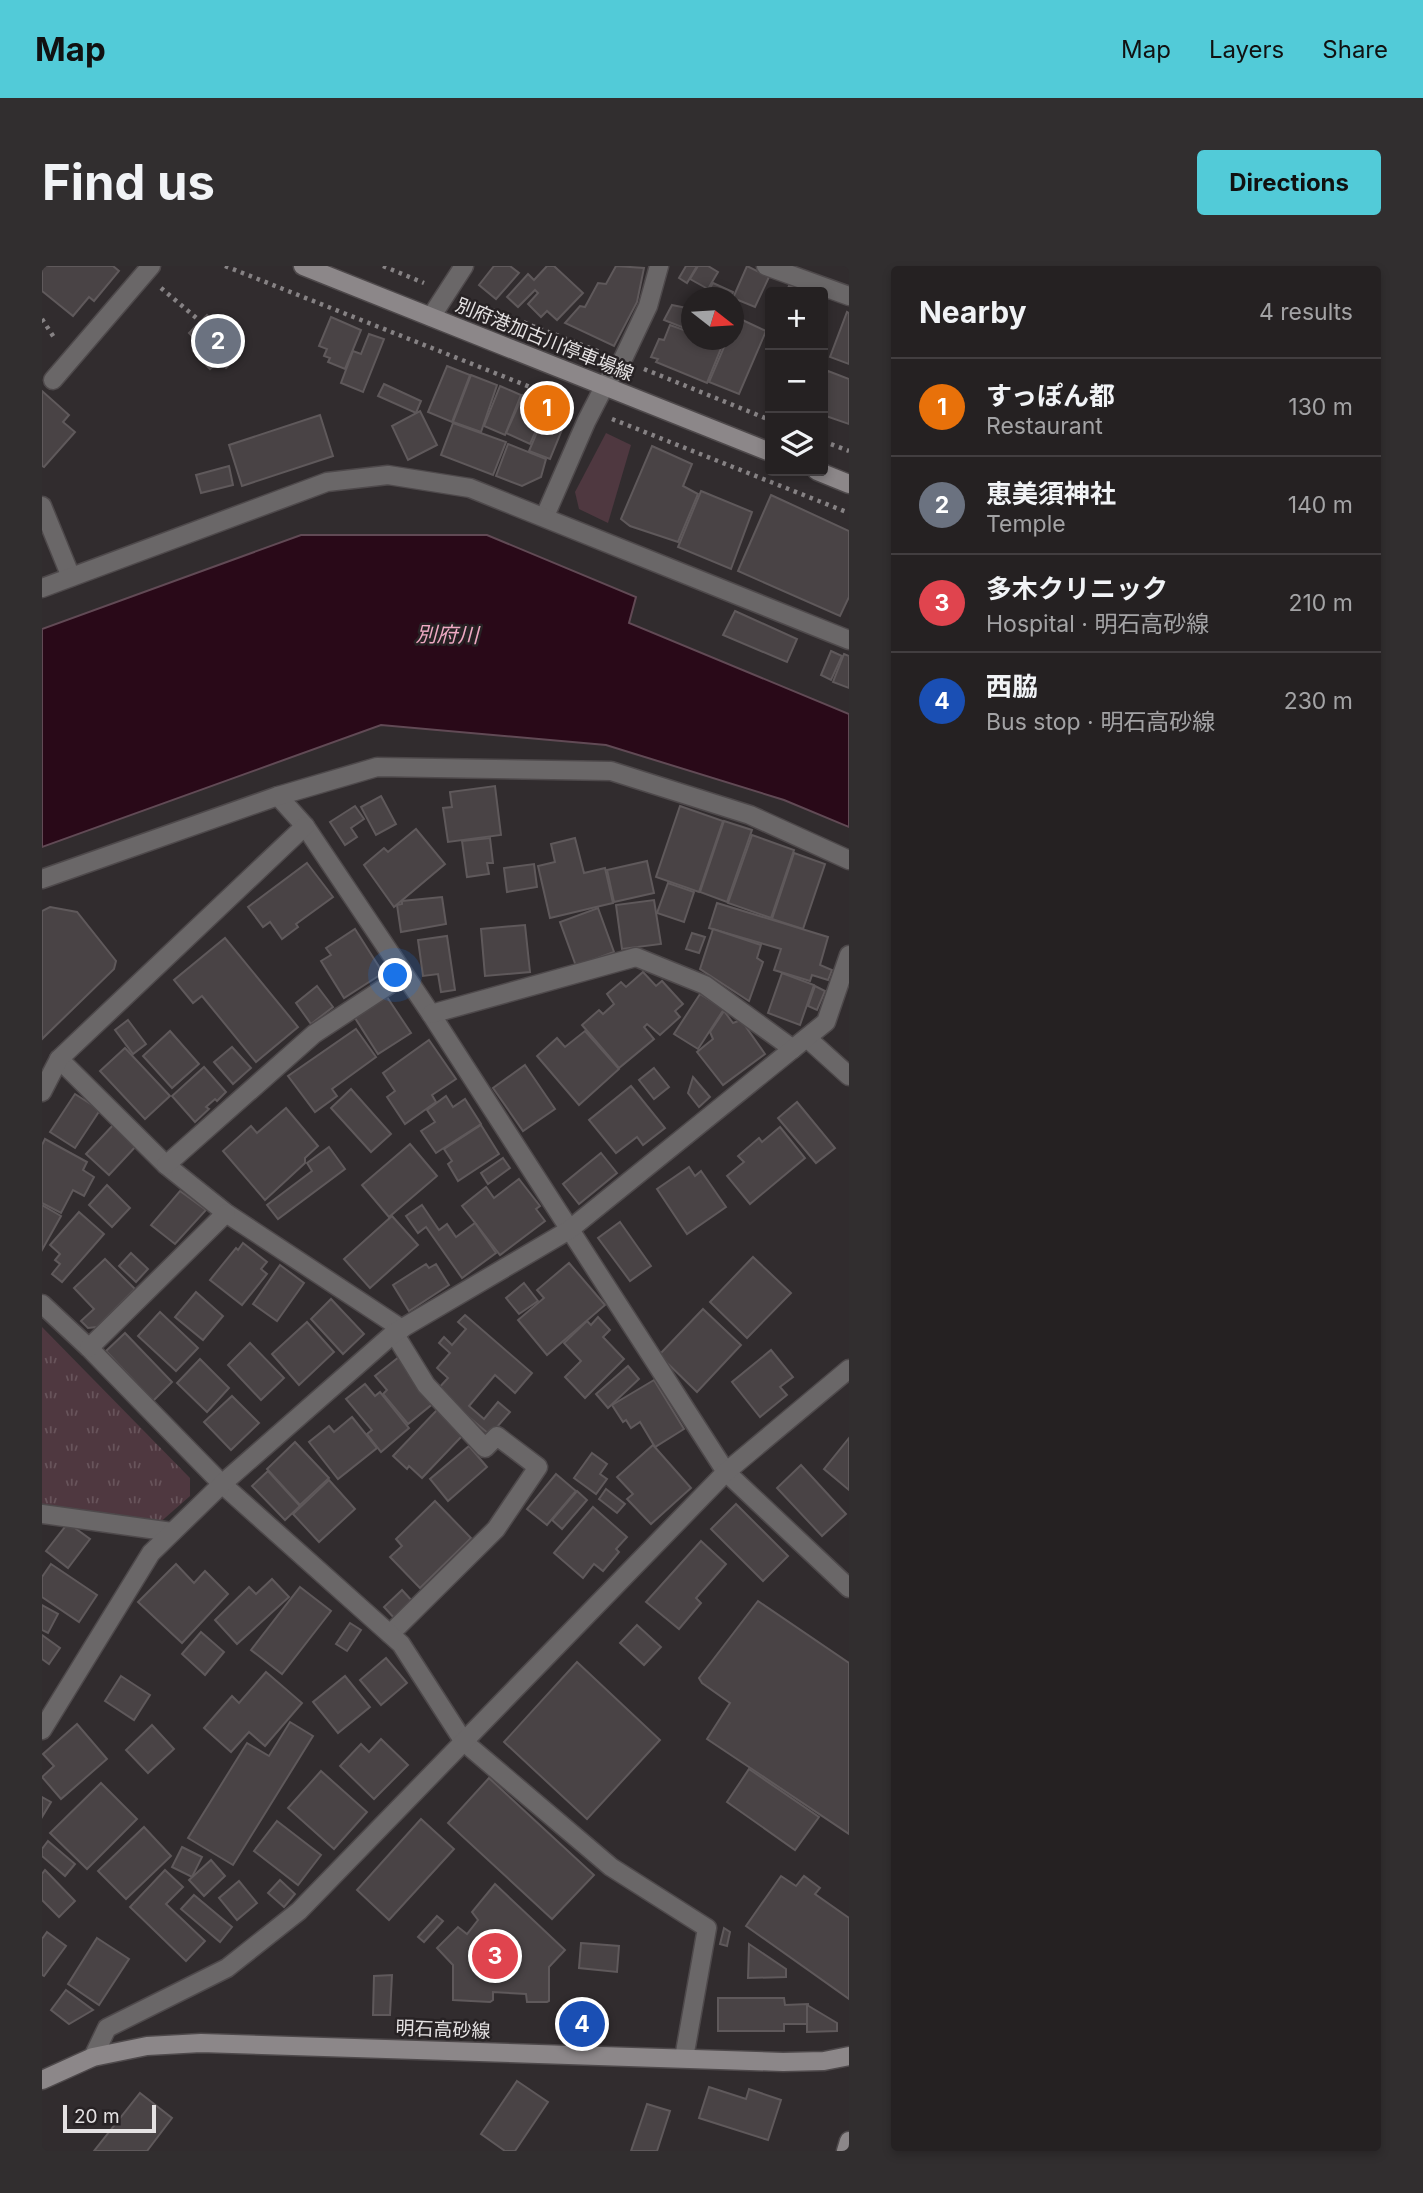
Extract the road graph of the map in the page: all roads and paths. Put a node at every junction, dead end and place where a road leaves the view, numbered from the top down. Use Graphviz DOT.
graph roads {
  1 [pos="225,266"];
  2 [pos="303,266"];
  3 [pos="383,266"];
  4 [pos="464,266"];
  5 [pos="659,266"];
  6 [pos="766,266"];
  7 [pos="148,270"];
  8 [pos="447,292"];
  9 [pos="849,296"];
  10 [pos="431,317"];
  11 [pos="200,321"];
  12 [pos="622,361"];
  13 [pos="53,380"];
  14 [pos="605,386"];
  15 [pos="591,412"];
  16 [pos="765,418"];
  17 [pos="828,443"];
  18 [pos="765,450"];
  19 [pos="849,452"];
  20 [pos="828,475"];
  21 [pos="849,484"];
  22 [pos="42,506"];
  23 [pos="849,513"];
  24 [pos="545,516"];
  25 [pos="71,577"];
  26 [pos="42,588"];
  27 [pos="849,640"];
  28 [pos="278,796"];
  29 [pos="305,826"];
  30 [pos="849,860"];
  31 [pos="42,879"];
  32 [pos="849,956"];
  33 [pos="404,975"];
  34 [pos="431,1014"];
  35 [pos="800,1044"];
  36 [pos="59,1059"];
  37 [pos="849,1076"];
  38 [pos="42,1092"];
  39 [pos="166,1166"];
  40 [pos="226,1213"];
  41 [pos="569,1230"];
  42 [pos="42,1304"];
  43 [pos="398,1331"];
  44 [pos="89,1348"];
  45 [pos="849,1369"];
  46 [pos="726,1472"];
  47 [pos="222,1484"];
  48 [pos="42,1514"];
  49 [pos="172,1532"];
  50 [pos="849,1588"];
  51 [pos="390,1634"];
  52 [pos="42,1730"];
  53 [pos="464,1742"];
  54 [pos="849,2056"];
  55 [pos="93,2057"];
  56 [pos="684,2058"];
  57 [pos="42,2080"];
  58 [pos="849,2141"];
  59 [pos="846,2151"];
  1 -- 15 [label="path"];
  2 -- 10 [label="main road, 別府港加古川停車場線"];
  3 -- 8 [label="path"];
  4 -- 8 [label="street"];
  5 -- 12 [label="street"];
  6 -- 9 [label="street"];
  7 -- 11 [label="path"];
  7 -- 13 [label="street"];
  8 -- 10 [label="street"];
  8 -- 12 [label="path"];
  10 -- 14 [label="main road, 別府港加古川停車場線"];
  12 -- 14 [label="street"];
  12 -- 16 [label="path"];
  14 -- 15 [label="street"];
  14 -- 18 [label="main road, 別府港加古川停車場線"];
  15 -- 23 [label="path"];
  15 -- 24 [label="street"];
  17 -- 19 [label="path"];
  20 -- 21 [label="main road"];
  22 -- 25 [label="street"];
  24 -- 25 [label="street"];
  24 -- 27 [label="street"];
  25 -- 26 [label="street"];
  28 -- 29 [label="street"];
  28 -- 30 [label="street"];
  28 -- 31 [label="street"];
  29 -- 33 [label="street"];
  29 -- 36 [label="street"];
  32 -- 35 [label="street"];
  33 -- 34 [label="street"];
  33 -- 39 [label="street"];
  34 -- 35 [label="street"];
  34 -- 41 [label="street"];
  35 -- 37 [label="street"];
  35 -- 41 [label="street"];
  36 -- 38 [label="street"];
  36 -- 39 [label="street"];
  39 -- 40 [label="street"];
  40 -- 43 [label="street"];
  40 -- 44 [label="street"];
  41 -- 43 [label="street"];
  41 -- 46 [label="street"];
  42 -- 44 [label="street"];
  43 -- 47 [label="street"];
  43 -- 51 [label="street"];
  44 -- 47 [label="street"];
  45 -- 46 [label="street"];
  46 -- 50 [label="street"];
  46 -- 53 [label="street"];
  47 -- 49 [label="street"];
  47 -- 51 [label="street"];
  48 -- 49 [label="street"];
  49 -- 52 [label="street"];
  51 -- 53 [label="street"];
  53 -- 55 [label="street"];
  53 -- 56 [label="street"];
  54 -- 56 [label="main road, 明石高砂線"];
  55 -- 56 [label="main road, 明石高砂線"];
  55 -- 57 [label="main road, 明石高砂線"];
  58 -- 59 [label="main road"];
}
